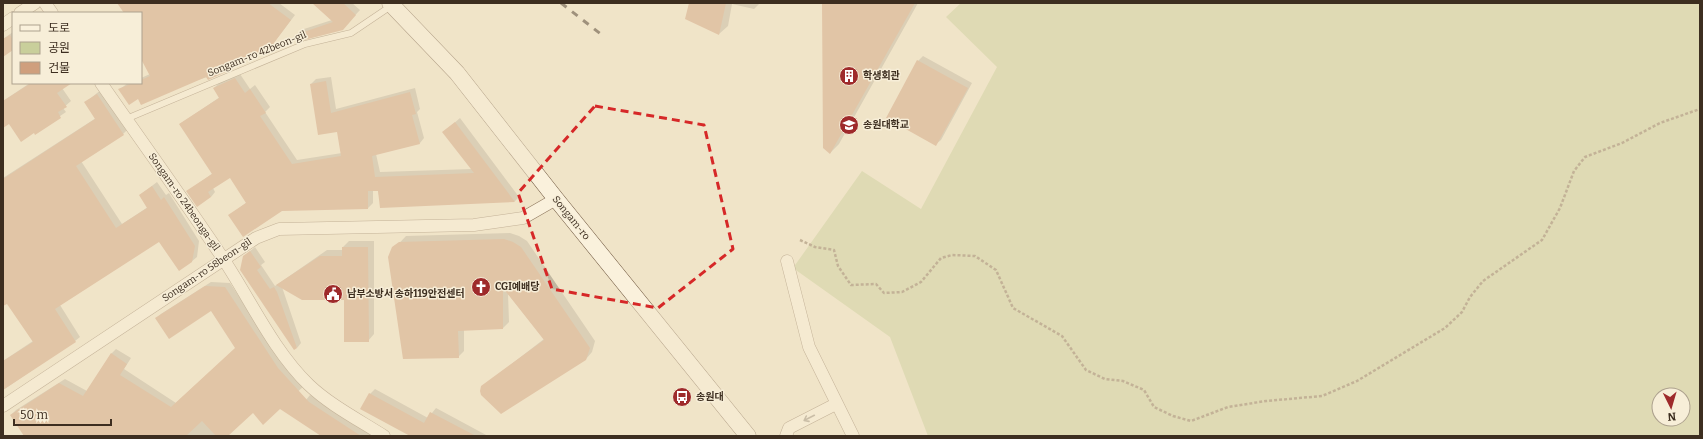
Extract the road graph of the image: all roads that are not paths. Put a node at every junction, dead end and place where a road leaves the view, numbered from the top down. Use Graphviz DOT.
graph roads {
  1 [pos="35,3"];
  2 [pos="45,3"];
  3 [pos="391,4"];
  4 [pos="22,12"];
  5 [pos="51,12"];
  6 [pos="12,19"];
  7 [pos="3,24"];
  8 [pos="102,84"];
  9 [pos="126,119"];
  10 [pos="556,199"];
  11 [pos="223,260"];
  12 [pos="787,261"];
  13 [pos="836,404"];
  14 [pos="3,406"];
  15 [pos="384,436"];
  16 [pos="748,436"];
  17 [pos="786,436"];
  18 [pos="853,436"];
  1 -- 4 [label="street"];
  2 -- 5 [label="street"];
  3 -- 9 [label="lane, Songam-ro 42beon-gil"];
  3 -- 10 [label="main road, Songam-ro"];
  6 -- 7 [label="street"];
  8 -- 9 [label="street, Songam-ro 24beonga-gil"];
  9 -- 11 [label="street, Songam-ro 24beonga-gil"];
  10 -- 11 [label="street, Songam-ro 58beon-gil"];
  10 -- 16 [label="main road, Songam-ro"];
  11 -- 14 [label="street, Songam-ro 58beon-gil"];
  11 -- 15 [label="street, Songam-ro 24beonga-gil"];
  12 -- 13 [label="street"];
  13 -- 17 [label="street, one-way"];
  13 -- 18 [label="street"];
}
